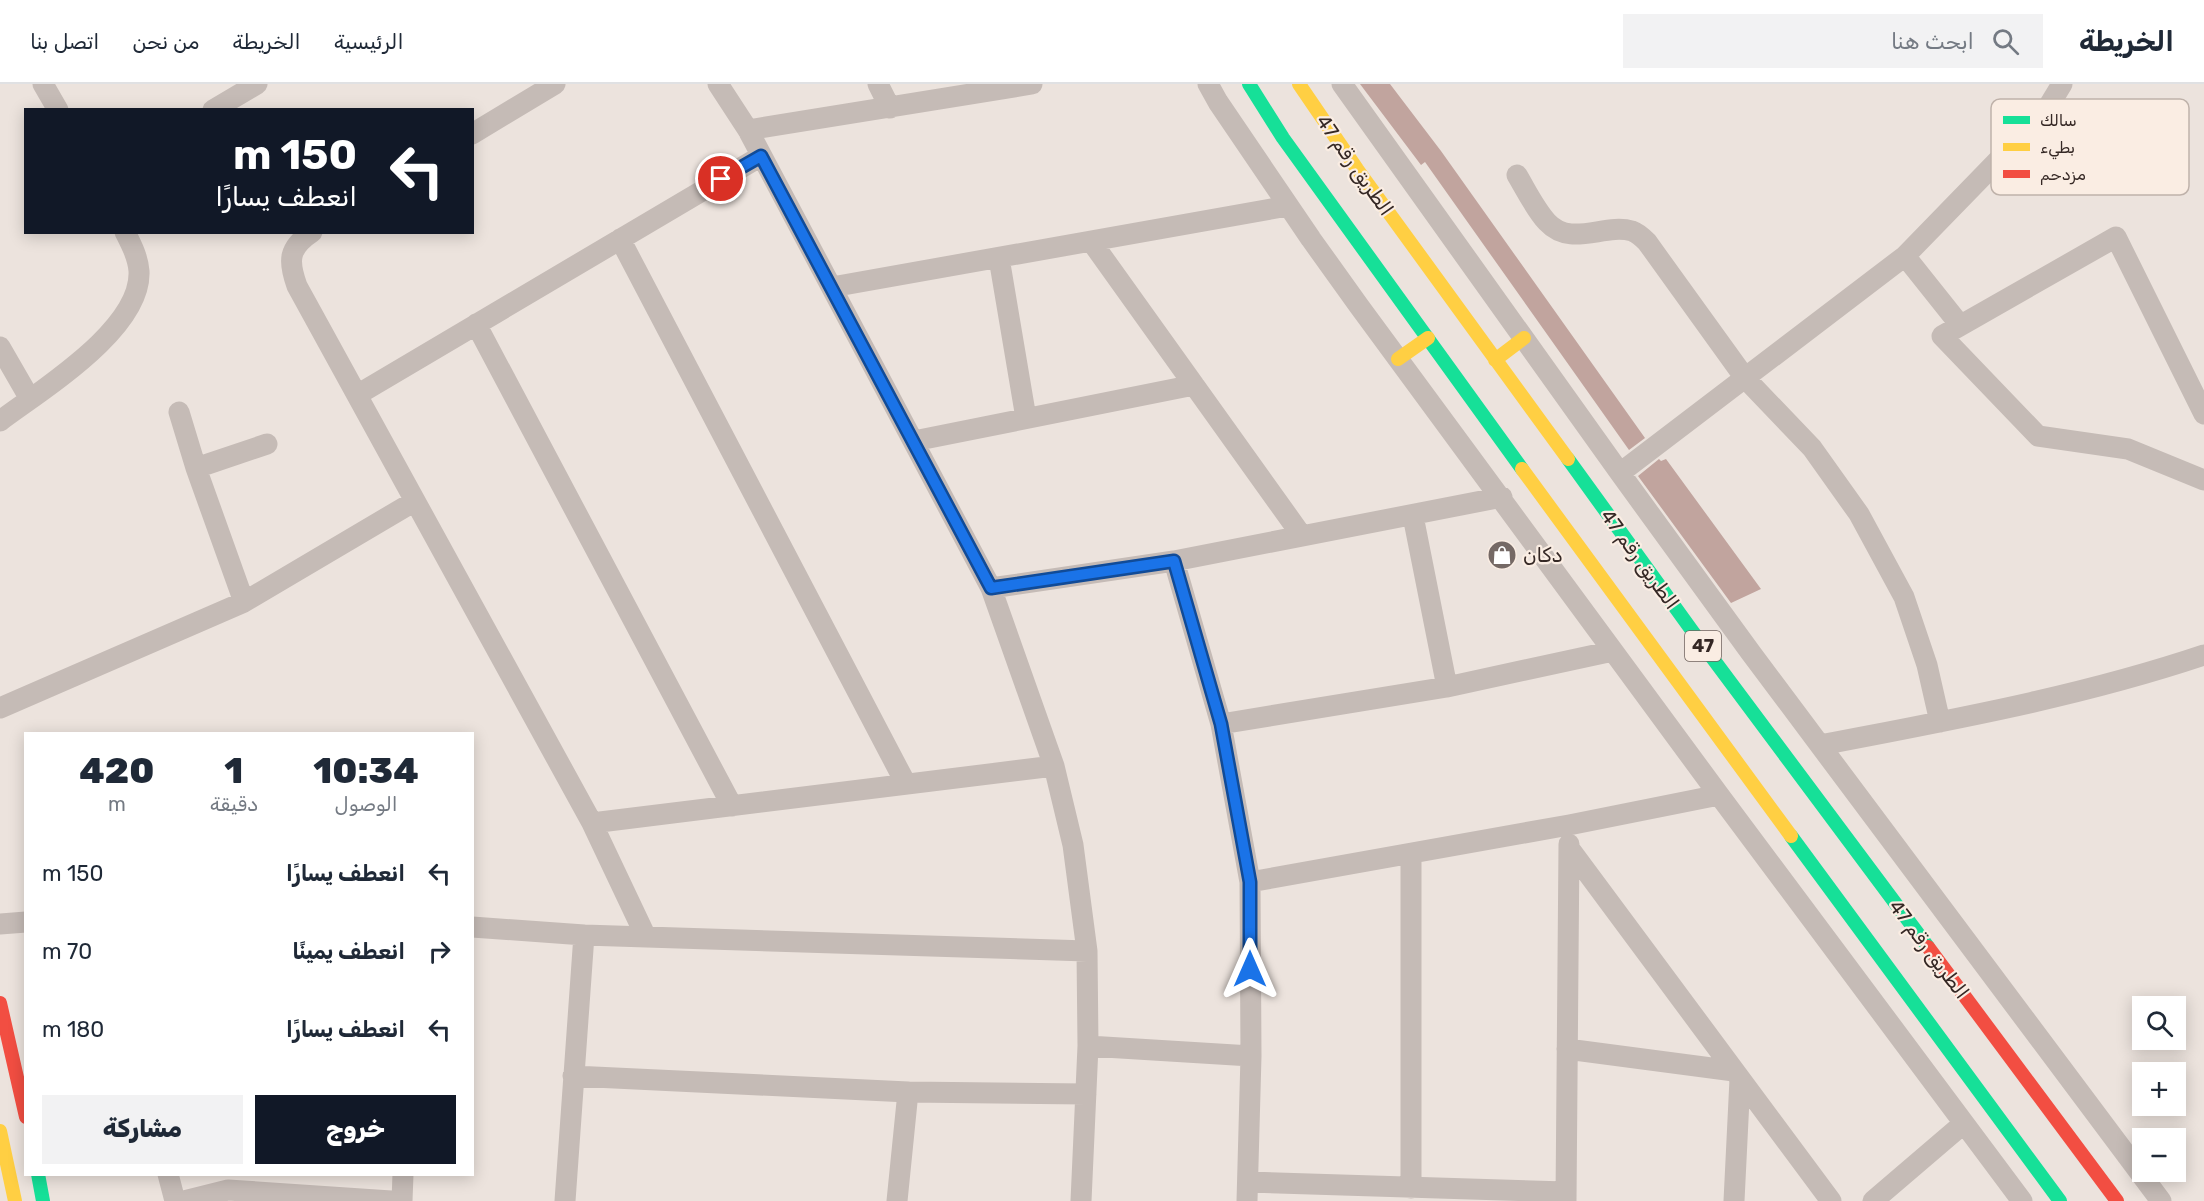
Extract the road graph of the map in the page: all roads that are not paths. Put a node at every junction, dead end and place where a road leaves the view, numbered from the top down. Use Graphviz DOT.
graph roads {
  1 [pos="43,84"];
  2 [pos="257,84"];
  3 [pos="555,84"];
  4 [pos="718,84"];
  5 [pos="878,84"];
  6 [pos="1032,84"];
  7 [pos="1208,84"];
  8 [pos="1249,84"];
  9 [pos="1299,84"];
  10 [pos="1342,84"];
  11 [pos="2062,84"];
  12 [pos="2053,99"];
  13 [pos="57,108"];
  14 [pos="216,108"];
  15 [pos="890,108"];
  16 [pos="747,130"];
  17 [pos="474,133"];
  18 [pos="761,156"];
  19 [pos="1991,168"];
  20 [pos="1517,175"];
  21 [pos="1288,206"];
  22 [pos="126,234"];
  23 [pos="309,234"];
  24 [pos="620,239"];
  25 [pos="1091,241"];
  26 [pos="1905,256"];
  27 [pos="999,258"];
  28 [pos="832,287"];
  29 [pos="476,324"];
  30 [pos="1960,325"];
  31 [pos="1428,338"];
  32 [pos="1524,338"];
  33 [pos="0,347"];
  34 [pos="1398,359"];
  35 [pos="1495,360"];
  36 [pos="1745,378"];
  37 [pos="1194,385"];
  38 [pos="357,395"];
  39 [pos="30,399"];
  40 [pos="179,412"];
  41 [pos="2204,414"];
  42 [pos="1026,418"];
  43 [pos="0,421"];
  44 [pos="914,441"];
  45 [pos="267,444"];
  46 [pos="196,468"];
  47 [pos="1620,473"];
  48 [pos="2204,480"];
  49 [pos="1502,497"];
  50 [pos="415,501"];
  51 [pos="1413,516"];
  52 [pos="1302,536"];
  53 [pos="1174,561"];
  54 [pos="991,588"];
  55 [pos="244,602"];
  56 [pos="1613,651"];
  57 [pos="2204,655"];
  58 [pos="1447,687"];
  59 [pos="0,708"];
  60 [pos="1940,722"];
  61 [pos="1221,724"];
  62 [pos="1821,746"];
  63 [pos="1054,766"];
  64 [pos="906,784"];
  65 [pos="1719,795"];
  66 [pos="732,806"];
  67 [pos="592,823"];
  68 [pos="1569,825"];
  69 [pos="1569,848"];
  70 [pos="1411,855"];
  71 [pos="1250,882"];
  72 [pos="24,922"];
  73 [pos="0,924"];
  74 [pos="474,927"];
  75 [pos="584,935"];
  76 [pos="646,937"];
  77 [pos="1087,951"];
  78 [pos="0,1003"];
  79 [pos="1088,1046"];
  80 [pos="1567,1049"];
  81 [pos="1251,1056"];
  82 [pos="20,1069"];
  83 [pos="1737,1075"];
  84 [pos="573,1076"];
  85 [pos="908,1092"];
  86 [pos="1086,1094"];
  87 [pos="24,1101"];
  88 [pos="1963,1124"];
  89 [pos="0,1131"];
  90 [pos="38,1176"];
  91 [pos="169,1176"];
  92 [pos="403,1176"];
  93 [pos="1412,1188"];
  94 [pos="228,1189"];
  95 [pos="1248,1192"];
  96 [pos="1566,1197"];
  97 [pos="15,1201"];
  98 [pos="43,1201"];
  99 [pos="175,1201"];
  100 [pos="184,1201"];
  101 [pos="391,1201"];
  102 [pos="402,1201"];
  103 [pos="565,1201"];
  104 [pos="897,1201"];
  105 [pos="1081,1201"];
  106 [pos="1734,1201"];
  107 [pos="1831,1201"];
  108 [pos="1873,1201"];
  109 [pos="2022,1201"];
  110 [pos="2060,1201"];
  111 [pos="2117,1201"];
  112 [pos="2161,1201"];
  1 -- 13 [label="street"];
  2 -- 14 [label="street"];
  3 -- 17 [label="street"];
  4 -- 16 [label="street"];
  5 -- 15 [label="street"];
  6 -- 15 [label="street"];
  7 -- 21 [label="street"];
  8 -- 31 [label="main road, الطريق رقم 47 / 47"];
  9 -- 35 [label="main road, الطريق رقم 47 / 47"];
  10 -- 32 [label="street"];
  11 -- 12 [label="street"];
  15 -- 16 [label="street"];
  16 -- 18 [label="street"];
  18 -- 24 [label="street"];
  18 -- 28 [label="street"];
  19 -- 26 [label="street"];
  20 -- 36 [label="street"];
  21 -- 25 [label="street"];
  21 -- 34 [label="street"];
  22 -- 39 [label="street"];
  23 -- 38 [label="street"];
  24 -- 29 [label="street"];
  24 -- 64 [label="street"];
  25 -- 27 [label="street"];
  25 -- 37 [label="street"];
  26 -- 30 [label="street"];
  26 -- 36 [label="street"];
  27 -- 28 [label="street"];
  27 -- 42 [label="street"];
  28 -- 44 [label="street"];
  29 -- 38 [label="street"];
  29 -- 66 [label="street"];
  30 -- 41 [label="street"];
  30 -- 48 [label="street"];
  31 -- 34 [label="main road"];
  31 -- 110 [label="main road, الطريق رقم 47 / 47"];
  32 -- 35 [label="main road"];
  32 -- 47 [label="street"];
  33 -- 39 [label="street"];
  34 -- 49 [label="street"];
  35 -- 111 [label="main road, الطريق رقم 47 / 47"];
  36 -- 47 [label="street"];
  36 -- 60 [label="street"];
  37 -- 42 [label="street"];
  37 -- 52 [label="street"];
  38 -- 50 [label="street"];
  39 -- 43 [label="street"];
  40 -- 46 [label="street"];
  42 -- 44 [label="street"];
  44 -- 54 [label="street"];
  45 -- 46 [label="street"];
  46 -- 55 [label="street"];
  47 -- 62 [label="street"];
  49 -- 51 [label="street"];
  49 -- 56 [label="street"];
  50 -- 55 [label="street"];
  50 -- 67 [label="street"];
  51 -- 52 [label="street"];
  51 -- 58 [label="street"];
  52 -- 53 [label="street"];
  53 -- 54 [label="street"];
  53 -- 61 [label="street"];
  54 -- 63 [label="street"];
  55 -- 59 [label="street"];
  56 -- 58 [label="street"];
  56 -- 65 [label="street"];
  57 -- 60 [label="street"];
  58 -- 61 [label="street"];
  60 -- 62 [label="street"];
  61 -- 71 [label="street"];
  62 -- 112 [label="street"];
  63 -- 64 [label="street"];
  63 -- 77 [label="street"];
  64 -- 66 [label="street"];
  65 -- 68 [label="street"];
  65 -- 88 [label="street"];
  66 -- 67 [label="street"];
  67 -- 76 [label="street"];
  68 -- 69 [label="street"];
  68 -- 70 [label="street"];
  69 -- 80 [label="street"];
  69 -- 83 [label="street"];
  70 -- 71 [label="street"];
  70 -- 93 [label="street"];
  71 -- 81 [label="street"];
  72 -- 73 [label="street"];
  74 -- 75 [label="street"];
  75 -- 76 [label="street"];
  75 -- 84 [label="street"];
  76 -- 77 [label="street"];
  77 -- 79 [label="street"];
  78 -- 82 [label="main road"];
  79 -- 81 [label="street"];
  79 -- 86 [label="street"];
  80 -- 83 [label="street"];
  80 -- 96 [label="street"];
  81 -- 95 [label="street"];
  82 -- 87 [label="main road"];
  83 -- 106 [label="street"];
  83 -- 107 [label="street"];
  84 -- 85 [label="street"];
  84 -- 103 [label="street"];
  85 -- 86 [label="street"];
  85 -- 104 [label="street"];
  86 -- 105 [label="street"];
  88 -- 108 [label="street"];
  88 -- 109 [label="street"];
  89 -- 97 [label="main road"];
  90 -- 98 [label="main road"];
  91 -- 99 [label="street"];
  92 -- 102 [label="street"];
  93 -- 95 [label="street"];
  93 -- 96 [label="street"];
  94 -- 100 [label="street"];
  94 -- 101 [label="street"];
}
